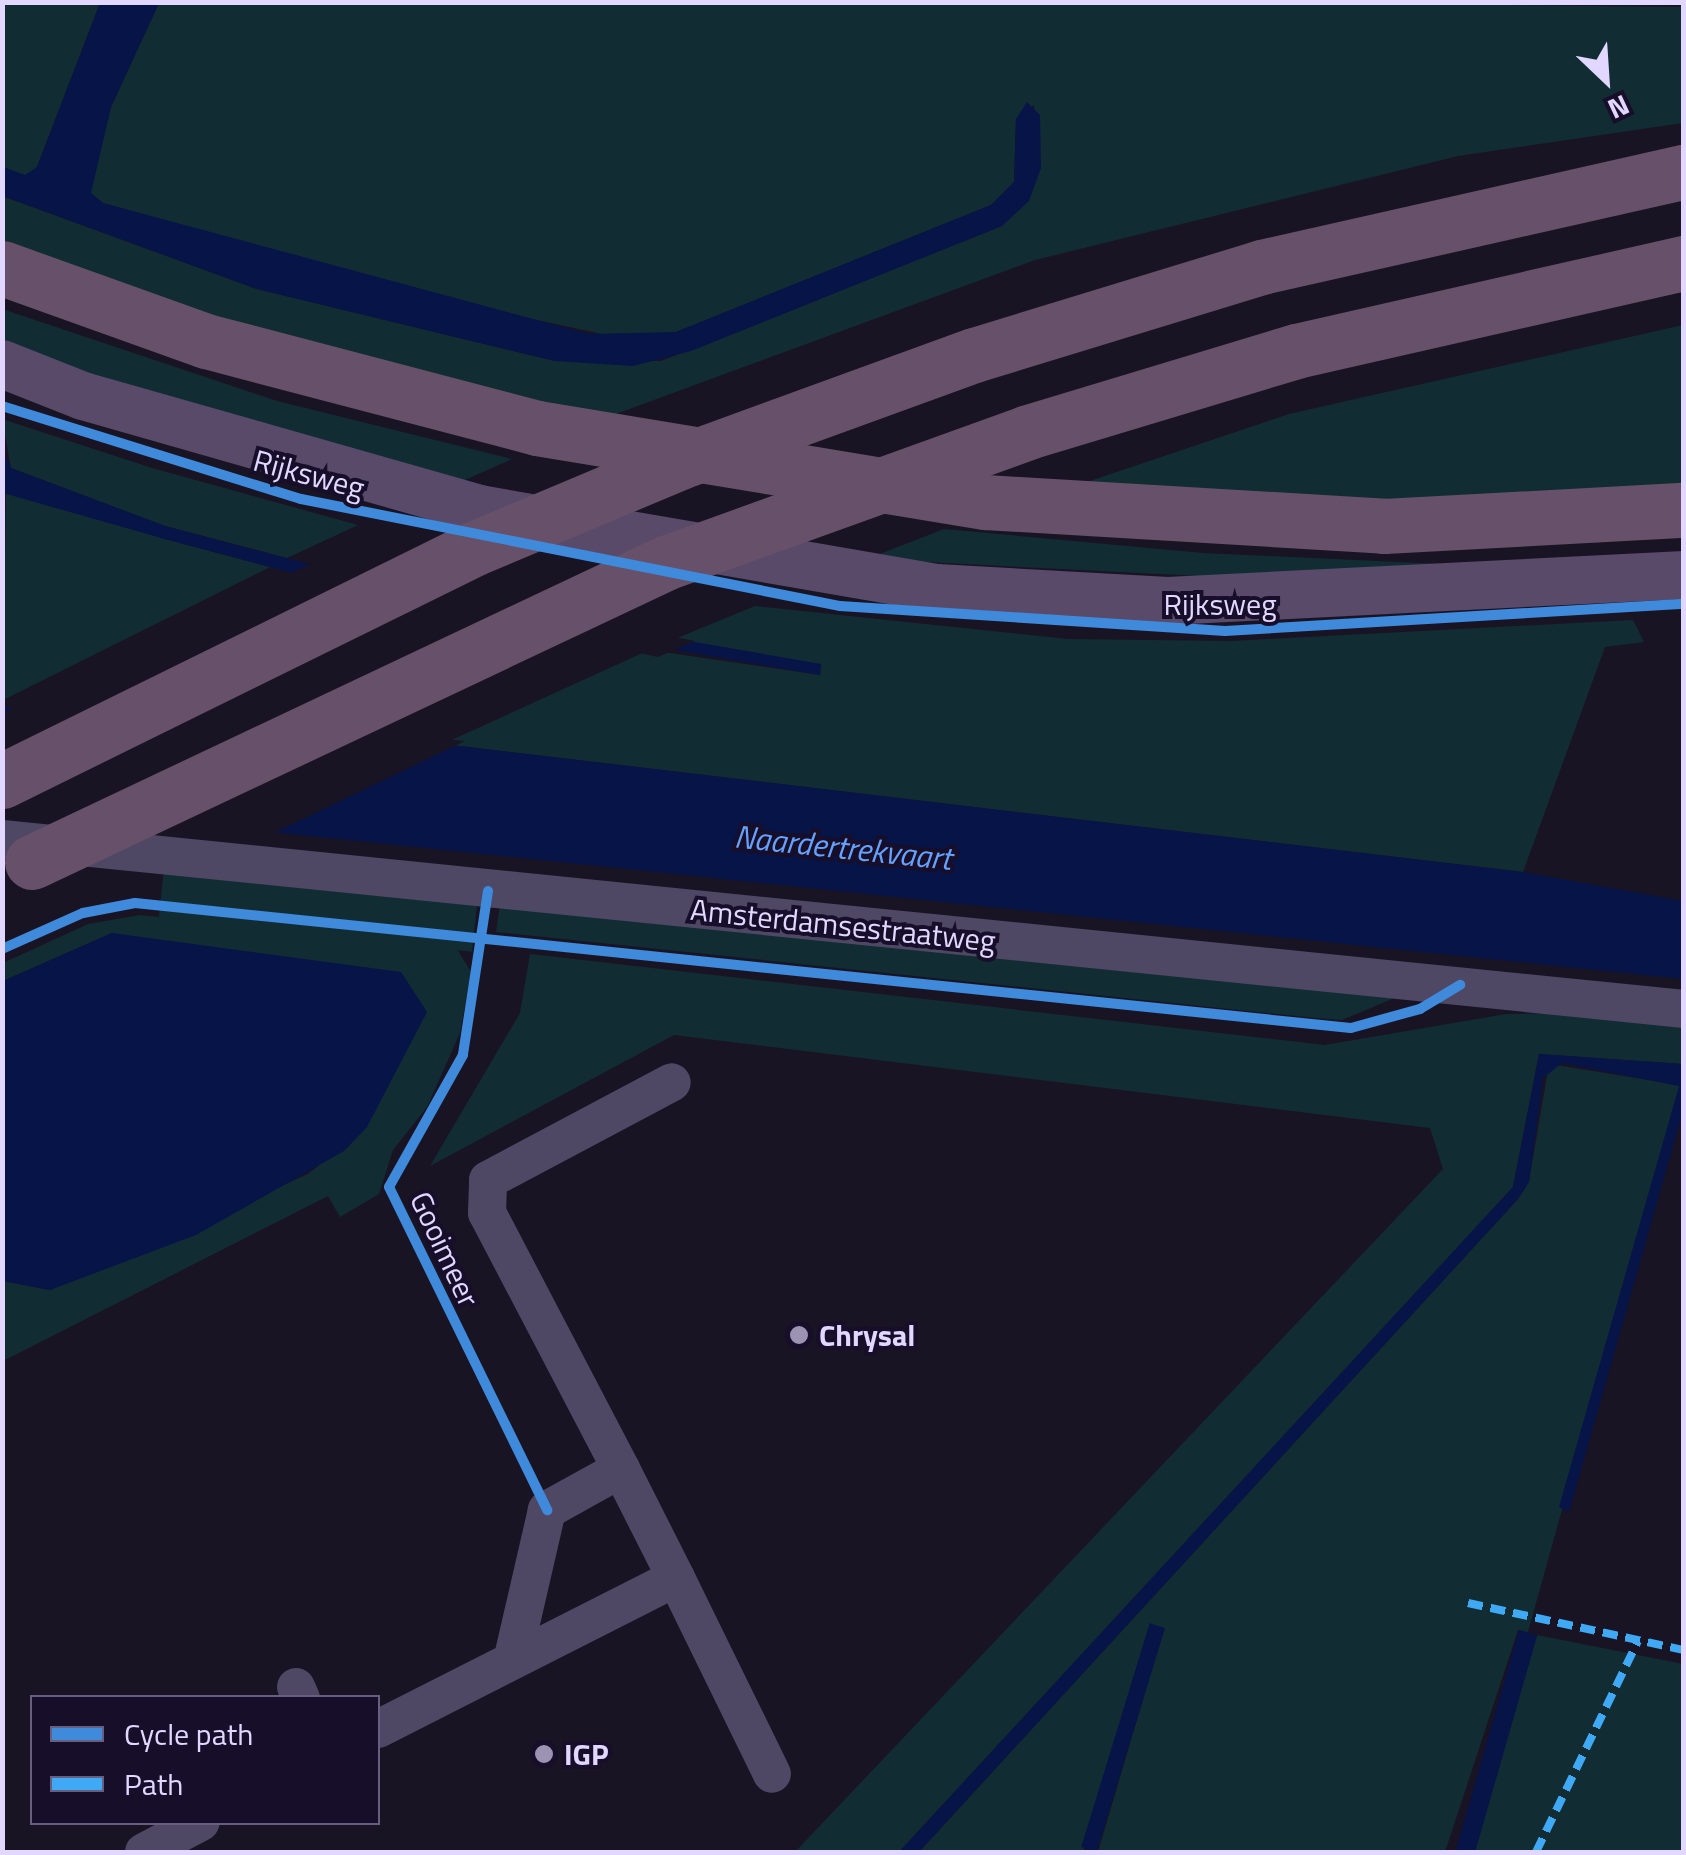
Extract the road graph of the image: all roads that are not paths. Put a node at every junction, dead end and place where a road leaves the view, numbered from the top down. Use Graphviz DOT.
graph roads {
  1 [pos="1684,172"];
  2 [pos="1684,263"];
  3 [pos="2,268"];
  4 [pos="2,364"];
  5 [pos="1684,510"];
  6 [pos="1684,574"];
  7 [pos="2,781"];
  8 [pos="10,865"];
  9 [pos="1684,1009"];
  10 [pos="672,1082"];
  11 [pos="621,1469"];
  12 [pos="676,1578"];
  13 [pos="513,1657"];
  14 [pos="380,1728"];
  15 [pos="772,1774"];
  16 [pos="194,1825"];
  17 [pos="144,1852"];
  1 -- 7 [label="highway, bridge"];
  2 -- 8 [label="highway, bridge"];
  3 -- 5 [label="highway"];
  4 -- 6 [label="main road, Rijksweg"];
  8 -- 9 [label="street, Amsterdamsestraatweg"];
  10 -- 11 [label="street"];
  11 -- 12 [label="street"];
  11 -- 13 [label="street"];
  12 -- 13 [label="street"];
  12 -- 15 [label="street"];
  13 -- 14 [label="street"];
  16 -- 17 [label="street"];
}
